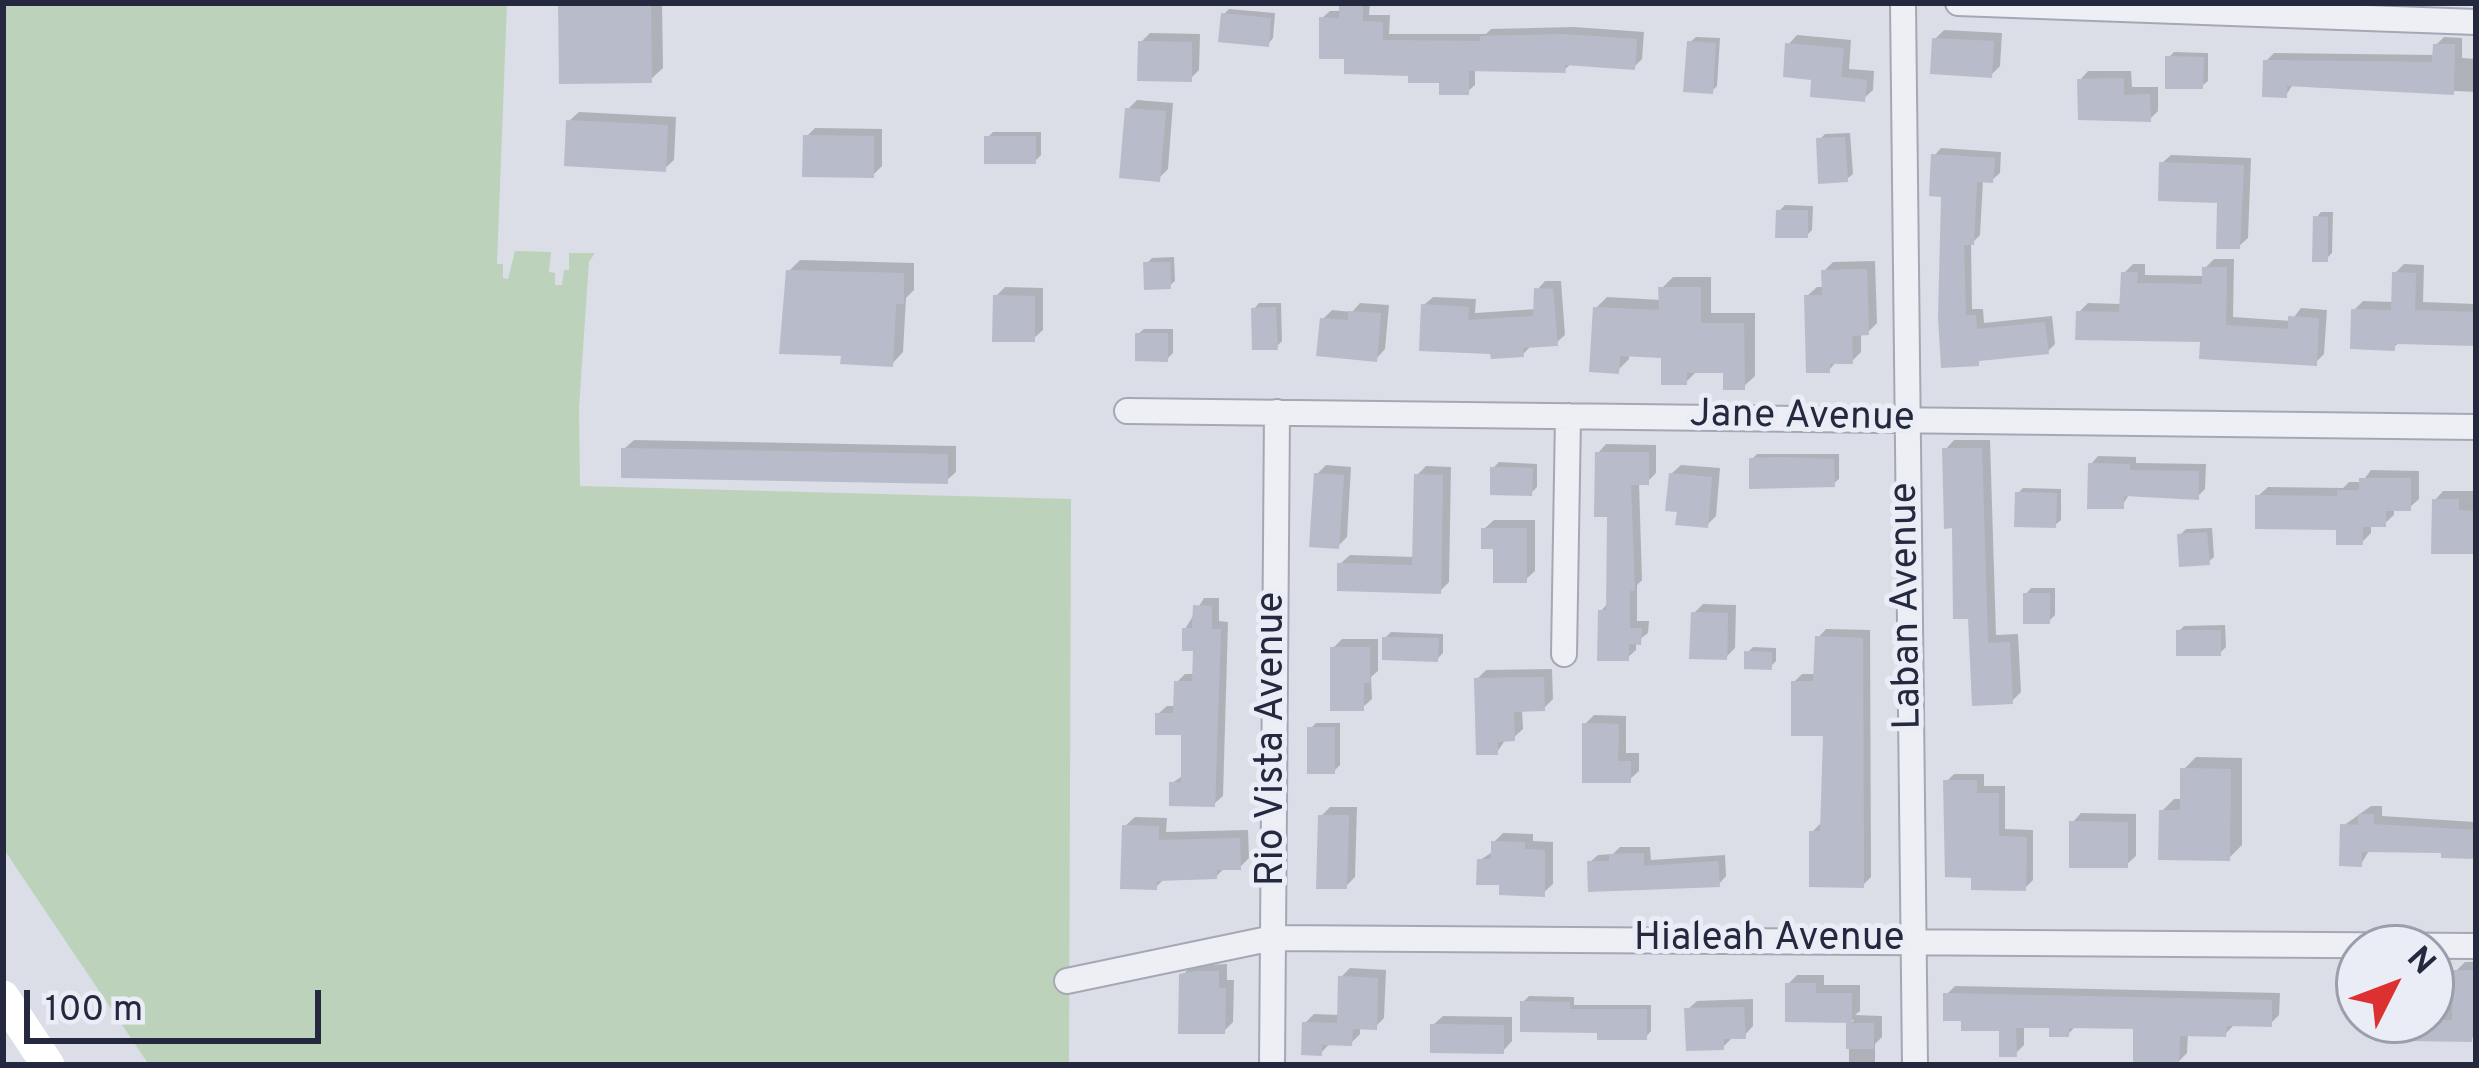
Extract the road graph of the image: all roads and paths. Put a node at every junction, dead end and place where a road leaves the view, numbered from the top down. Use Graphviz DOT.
graph roads {
  1 [pos="1903,3"];
  2 [pos="1958,3"];
  3 [pos="2476,22"];
  4 [pos="1127,411"];
  5 [pos="1277,412"];
  6 [pos="1568,416"];
  7 [pos="1907,420"];
  8 [pos="2476,427"];
  9 [pos="1564,654"];
  10 [pos="1273,938"];
  11 [pos="1914,942"];
  12 [pos="2476,946"];
  13 [pos="1067,981"];
  14 [pos="3,997"];
  15 [pos="48,1065"];
  16 [pos="1272,1065"];
  17 [pos="1915,1065"];
  1 -- 7 [label="street, Laban Avenue"];
  2 -- 3 [label="street"];
  4 -- 5 [label="street, Jane Avenue"];
  5 -- 6 [label="street, Jane Avenue"];
  5 -- 10 [label="street, Rio Vista Avenue"];
  6 -- 7 [label="street, Jane Avenue"];
  6 -- 9 [label="street"];
  7 -- 8 [label="street, Jane Avenue"];
  7 -- 11 [label="street, Laban Avenue"];
  10 -- 11 [label="street, Hialeah Avenue"];
  10 -- 13 [label="street, Hialeah Avenue"];
  10 -- 16 [label="street, Rio Vista Avenue"];
  11 -- 12 [label="street, Hialeah Avenue"];
  11 -- 17 [label="street, Laban Avenue"];
  14 -- 15 [label="street"];
}
